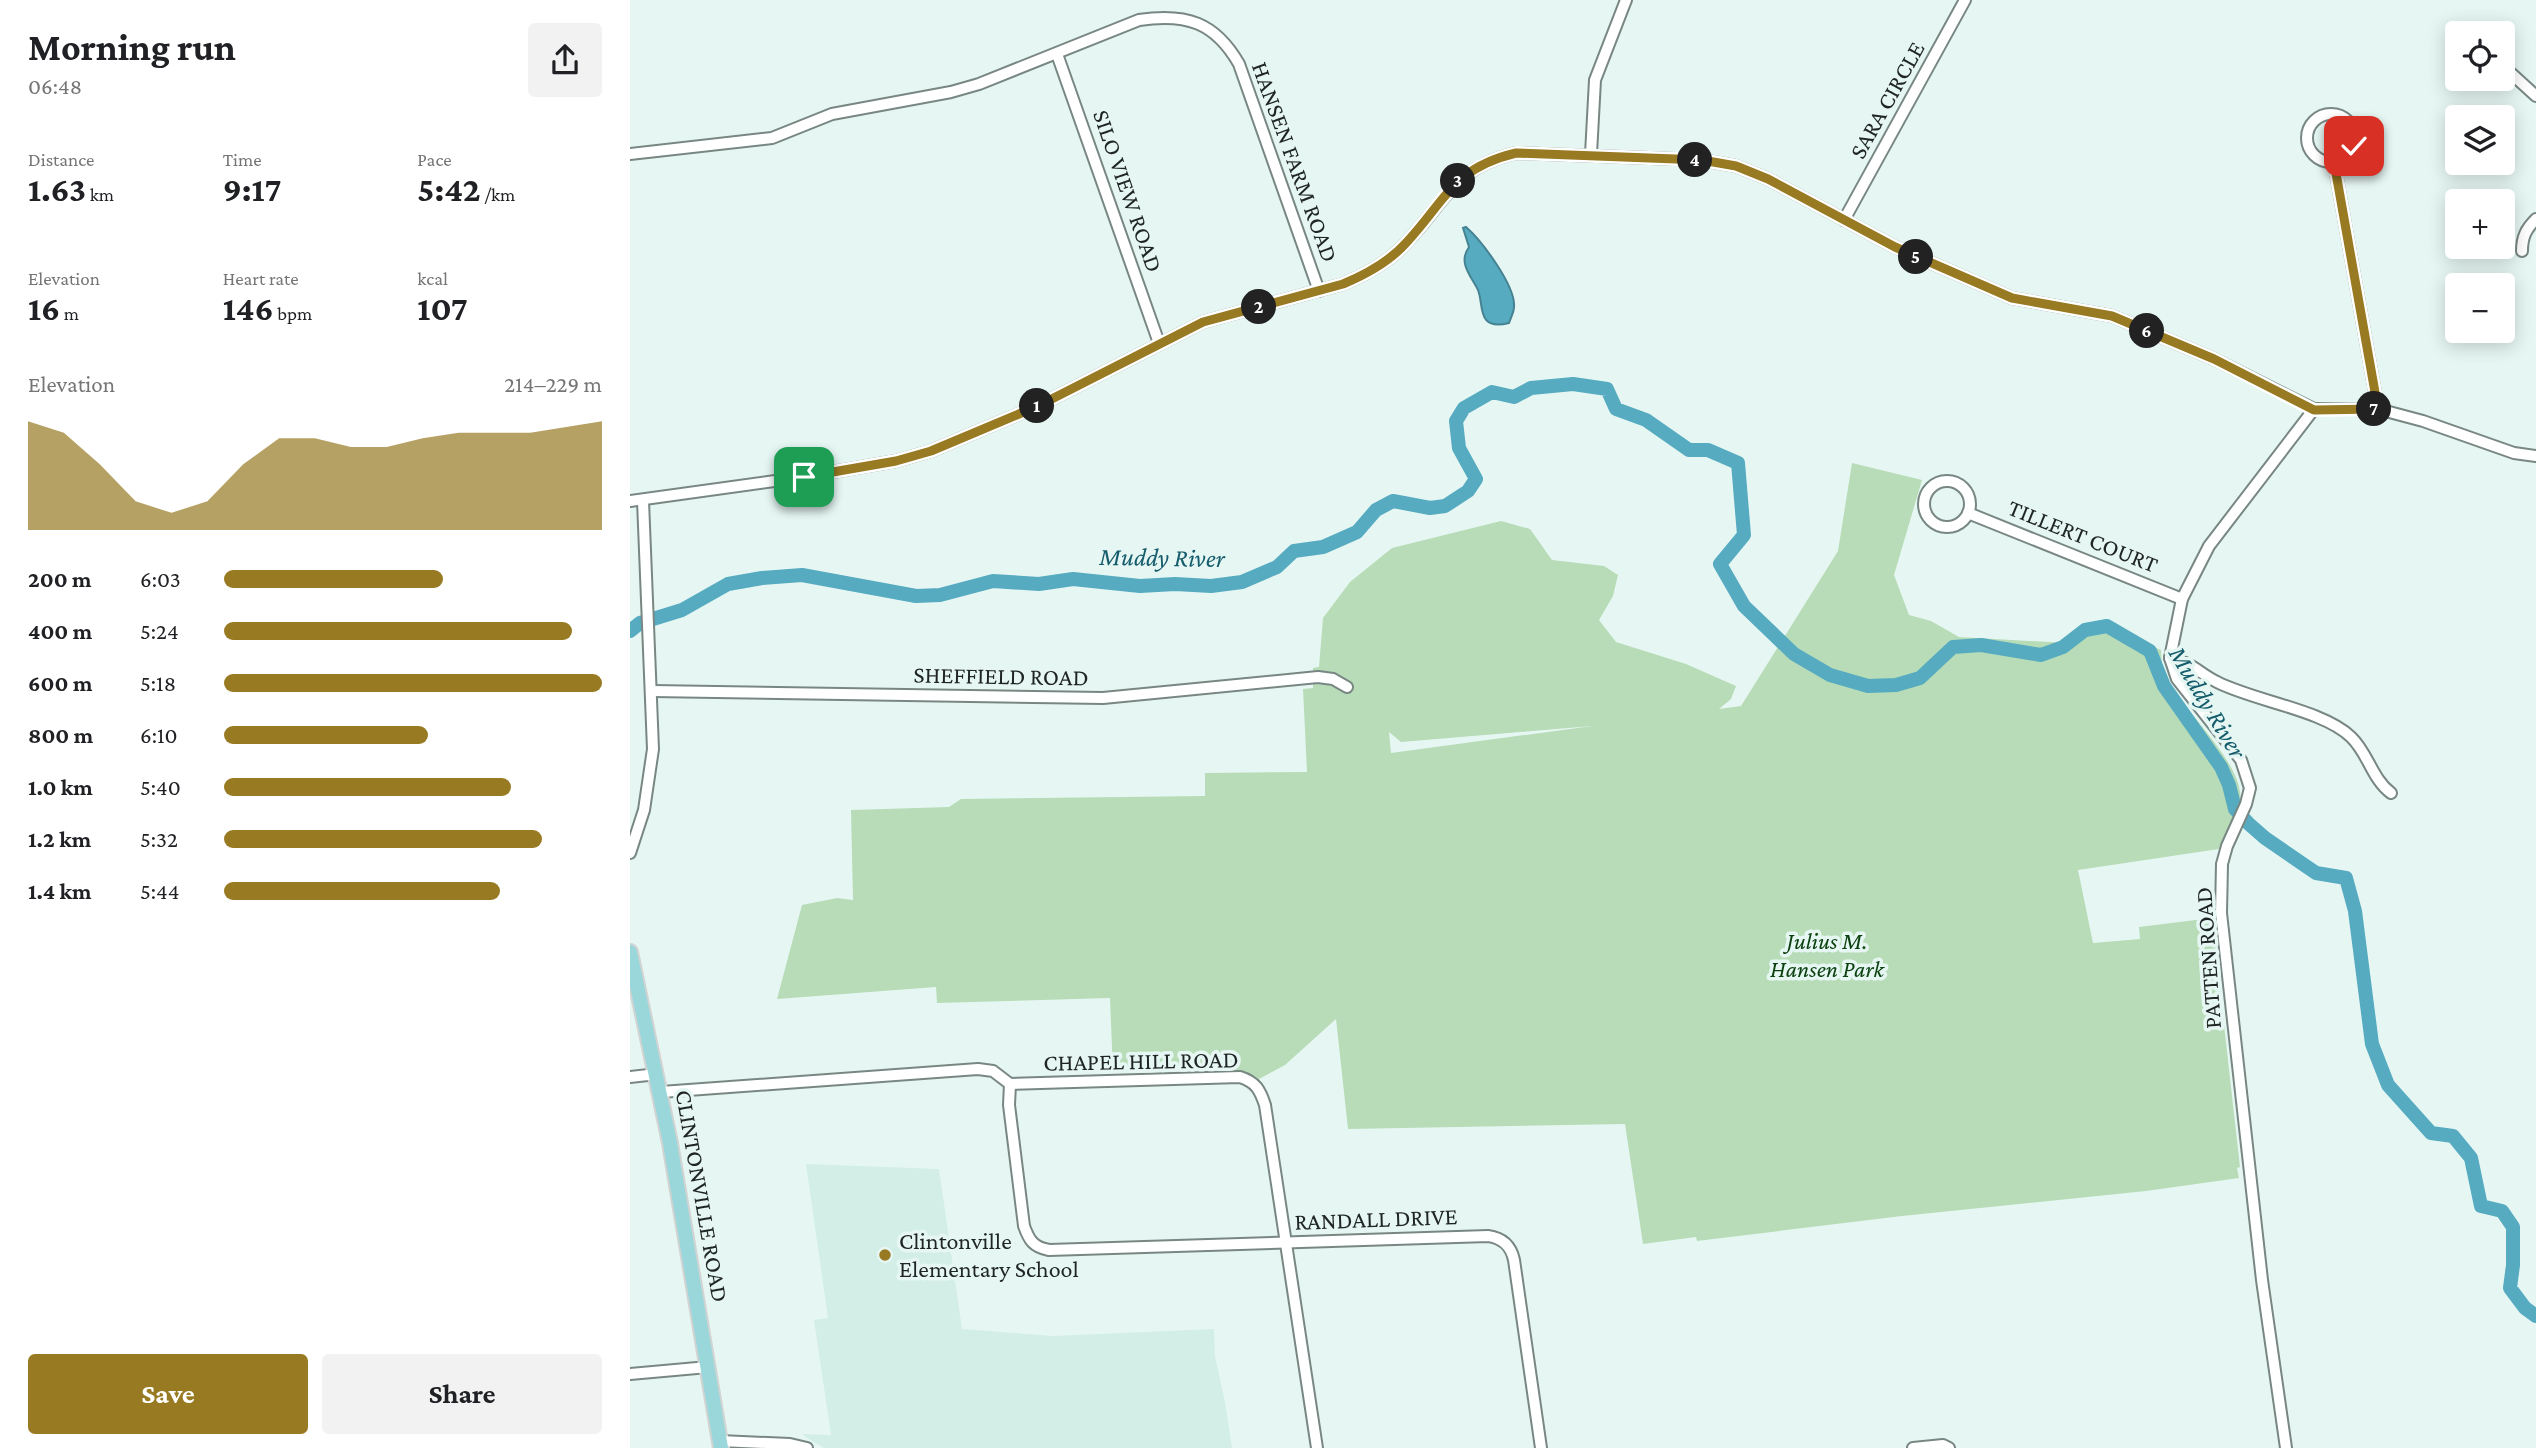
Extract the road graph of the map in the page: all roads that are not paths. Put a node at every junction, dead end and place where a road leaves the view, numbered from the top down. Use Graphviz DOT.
graph roads {
  1 [pos="1626,0"];
  2 [pos="1965,0"];
  3 [pos="1057,54"];
  4 [pos="2515,77"];
  5 [pos="2536,96"];
  6 [pos="630,154"];
  7 [pos="1591,154"];
  8 [pos="2334,162"];
  9 [pos="2536,219"];
  10 [pos="1844,220"];
  11 [pos="2522,251"];
  12 [pos="1318,291"];
  13 [pos="1159,343"];
  14 [pos="2378,409"];
  15 [pos="2314,410"];
  16 [pos="2536,456"];
  17 [pos="630,501"];
  18 [pos="643,501"];
  19 [pos="1968,513"];
  20 [pos="2182,599"];
  21 [pos="2170,658"];
  22 [pos="1347,687"];
  23 [pos="652,691"];
  24 [pos="2391,793"];
  25 [pos="630,853"];
  26 [pos="630,952"];
  27 [pos="657,1074"];
  28 [pos="630,1077"];
  29 [pos="1010,1084"];
  30 [pos="661,1093"];
  31 [pos="1286,1243"];
  32 [pos="708,1367"];
  33 [pos="630,1374"];
  34 [pos="720,1444"];
  35 [pos="807,1448"];
  36 [pos="1317,1448"];
  37 [pos="1541,1448"];
  38 [pos="1913,1448"];
  39 [pos="1949,1448"];
  40 [pos="2286,1448"];
  1 -- 7 [label="street"];
  2 -- 10 [label="street, SARA CIRCLE"];
  3 -- 6 [label="street, HANSEN FARM ROAD"];
  3 -- 12 [label="street, HANSEN FARM ROAD"];
  3 -- 13 [label="street, SILO VIEW ROAD"];
  4 -- 5 [label="street"];
  7 -- 10 [label="street"];
  7 -- 12 [label="street"];
  8 -- 8 [label="street"];
  8 -- 14 [label="street"];
  9 -- 11 [label="street"];
  10 -- 15 [label="street"];
  12 -- 13 [label="street"];
  13 -- 18 [label="street"];
  14 -- 15 [label="street"];
  14 -- 16 [label="street"];
  15 -- 20 [label="street"];
  17 -- 18 [label="street"];
  18 -- 23 [label="street"];
  19 -- 19 [label="street, TILLERT COURT"];
  19 -- 20 [label="street, TILLERT COURT"];
  20 -- 21 [label="street"];
  21 -- 24 [label="street"];
  21 -- 40 [label="street, PATTEN ROAD"];
  22 -- 23 [label="street, SHEFFIELD ROAD"];
  23 -- 25 [label="street"];
  26 -- 27 [label="main road, CLINTONVILLE ROAD"];
  27 -- 28 [label="street"];
  27 -- 30 [label="main road, CLINTONVILLE ROAD"];
  29 -- 30 [label="street, CHAPEL HILL ROAD"];
  29 -- 31 [label="street, CHAPEL HILL ROAD"];
  29 -- 31 [label="street, RANDALL DRIVE"];
  30 -- 32 [label="main road, CLINTONVILLE ROAD"];
  31 -- 36 [label="street, CHAPEL HILL ROAD"];
  31 -- 37 [label="street, RANDALL DRIVE"];
  32 -- 33 [label="street"];
  32 -- 34 [label="main road, CLINTONVILLE ROAD"];
  34 -- 35 [label="street"];
  38 -- 39 [label="street"];
}
